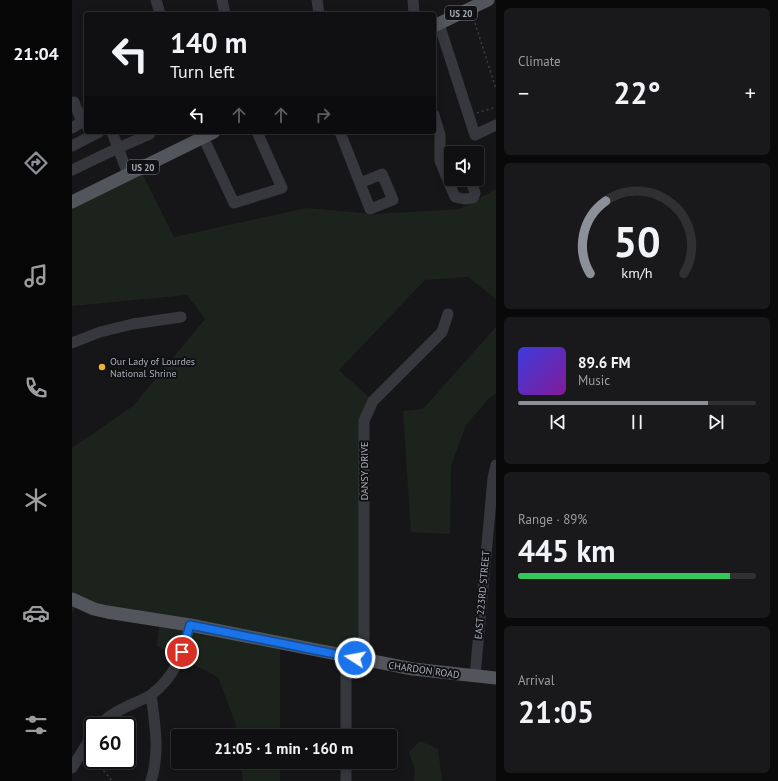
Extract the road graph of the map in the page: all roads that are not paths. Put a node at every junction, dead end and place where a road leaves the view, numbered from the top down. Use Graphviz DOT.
graph roads {
  1 [pos="156,0"];
  2 [pos="222,0"];
  3 [pos="317,0"];
  4 [pos="413,0"];
  5 [pos="487,0"];
  6 [pos="159,12"];
  7 [pos="225,12"];
  8 [pos="319,12"];
  9 [pos="414,12"];
  10 [pos="436,25"];
  11 [pos="73,100"];
  12 [pos="436,122"];
  13 [pos="84,124"];
  14 [pos="496,125"];
  15 [pos="72,128"];
  16 [pos="93,134"];
  17 [pos="113,134"];
  18 [pos="150,134"];
  19 [pos="258,134"];
  20 [pos="341,134"];
  21 [pos="203,135"];
  22 [pos="72,146"];
  23 [pos="118,148"];
  24 [pos="72,170"];
  25 [pos="444,171"];
  26 [pos="128,174"];
  27 [pos="360,183"];
  28 [pos="450,186"];
  29 [pos="472,186"];
  30 [pos="72,202"];
  31 [pos="448,314"];
  32 [pos="181,317"];
  33 [pos="72,343"];
  34 [pos="496,465"];
  35 [pos="72,599"];
  36 [pos="190,625"];
  37 [pos="346,657"];
  38 [pos="364,660"];
  39 [pos="474,676"];
  40 [pos="496,678"];
  41 [pos="152,695"];
  42 [pos="108,717"];
  43 [pos="346,729"];
  44 [pos="84,751"];
  45 [pos="72,768"];
  46 [pos="346,769"];
  47 [pos="72,778"];
  48 [pos="151,781"];
  49 [pos="346,781"];
  1 -- 6 [label="street"];
  2 -- 7 [label="street"];
  3 -- 8 [label="street"];
  4 -- 9 [label="street"];
  5 -- 10 [label="main road, US 20"];
  10 -- 14 [label="street"];
  11 -- 13 [label="street"];
  12 -- 25 [label="street"];
  13 -- 15 [label="street"];
  16 -- 22 [label="street"];
  17 -- 23 [label="street"];
  18 -- 23 [label="street"];
  19 -- 21 [label="street"];
  20 -- 27 [label="street"];
  21 -- 26 [label="main road, US 20"];
  23 -- 24 [label="street"];
  23 -- 26 [label="street"];
  26 -- 30 [label="main road, US 20"];
  28 -- 29 [label="street"];
  31 -- 38 [label="street, DANSY DRIVE"];
  32 -- 33 [label="street"];
  34 -- 39 [label="street, EAST 223RD STREET"];
  35 -- 36 [label="main road, CHARDON ROAD"];
  36 -- 37 [label="main road, CHARDON ROAD"];
  36 -- 41 [label="street"];
  37 -- 38 [label="main road, CHARDON ROAD"];
  37 -- 43 [label="street"];
  38 -- 39 [label="main road, CHARDON ROAD"];
  39 -- 40 [label="main road, CHARDON ROAD"];
  41 -- 42 [label="street"];
  41 -- 48 [label="street"];
  44 -- 45 [label="street"];
  45 -- 47 [label="street"];
  46 -- 49 [label="street"];
}
